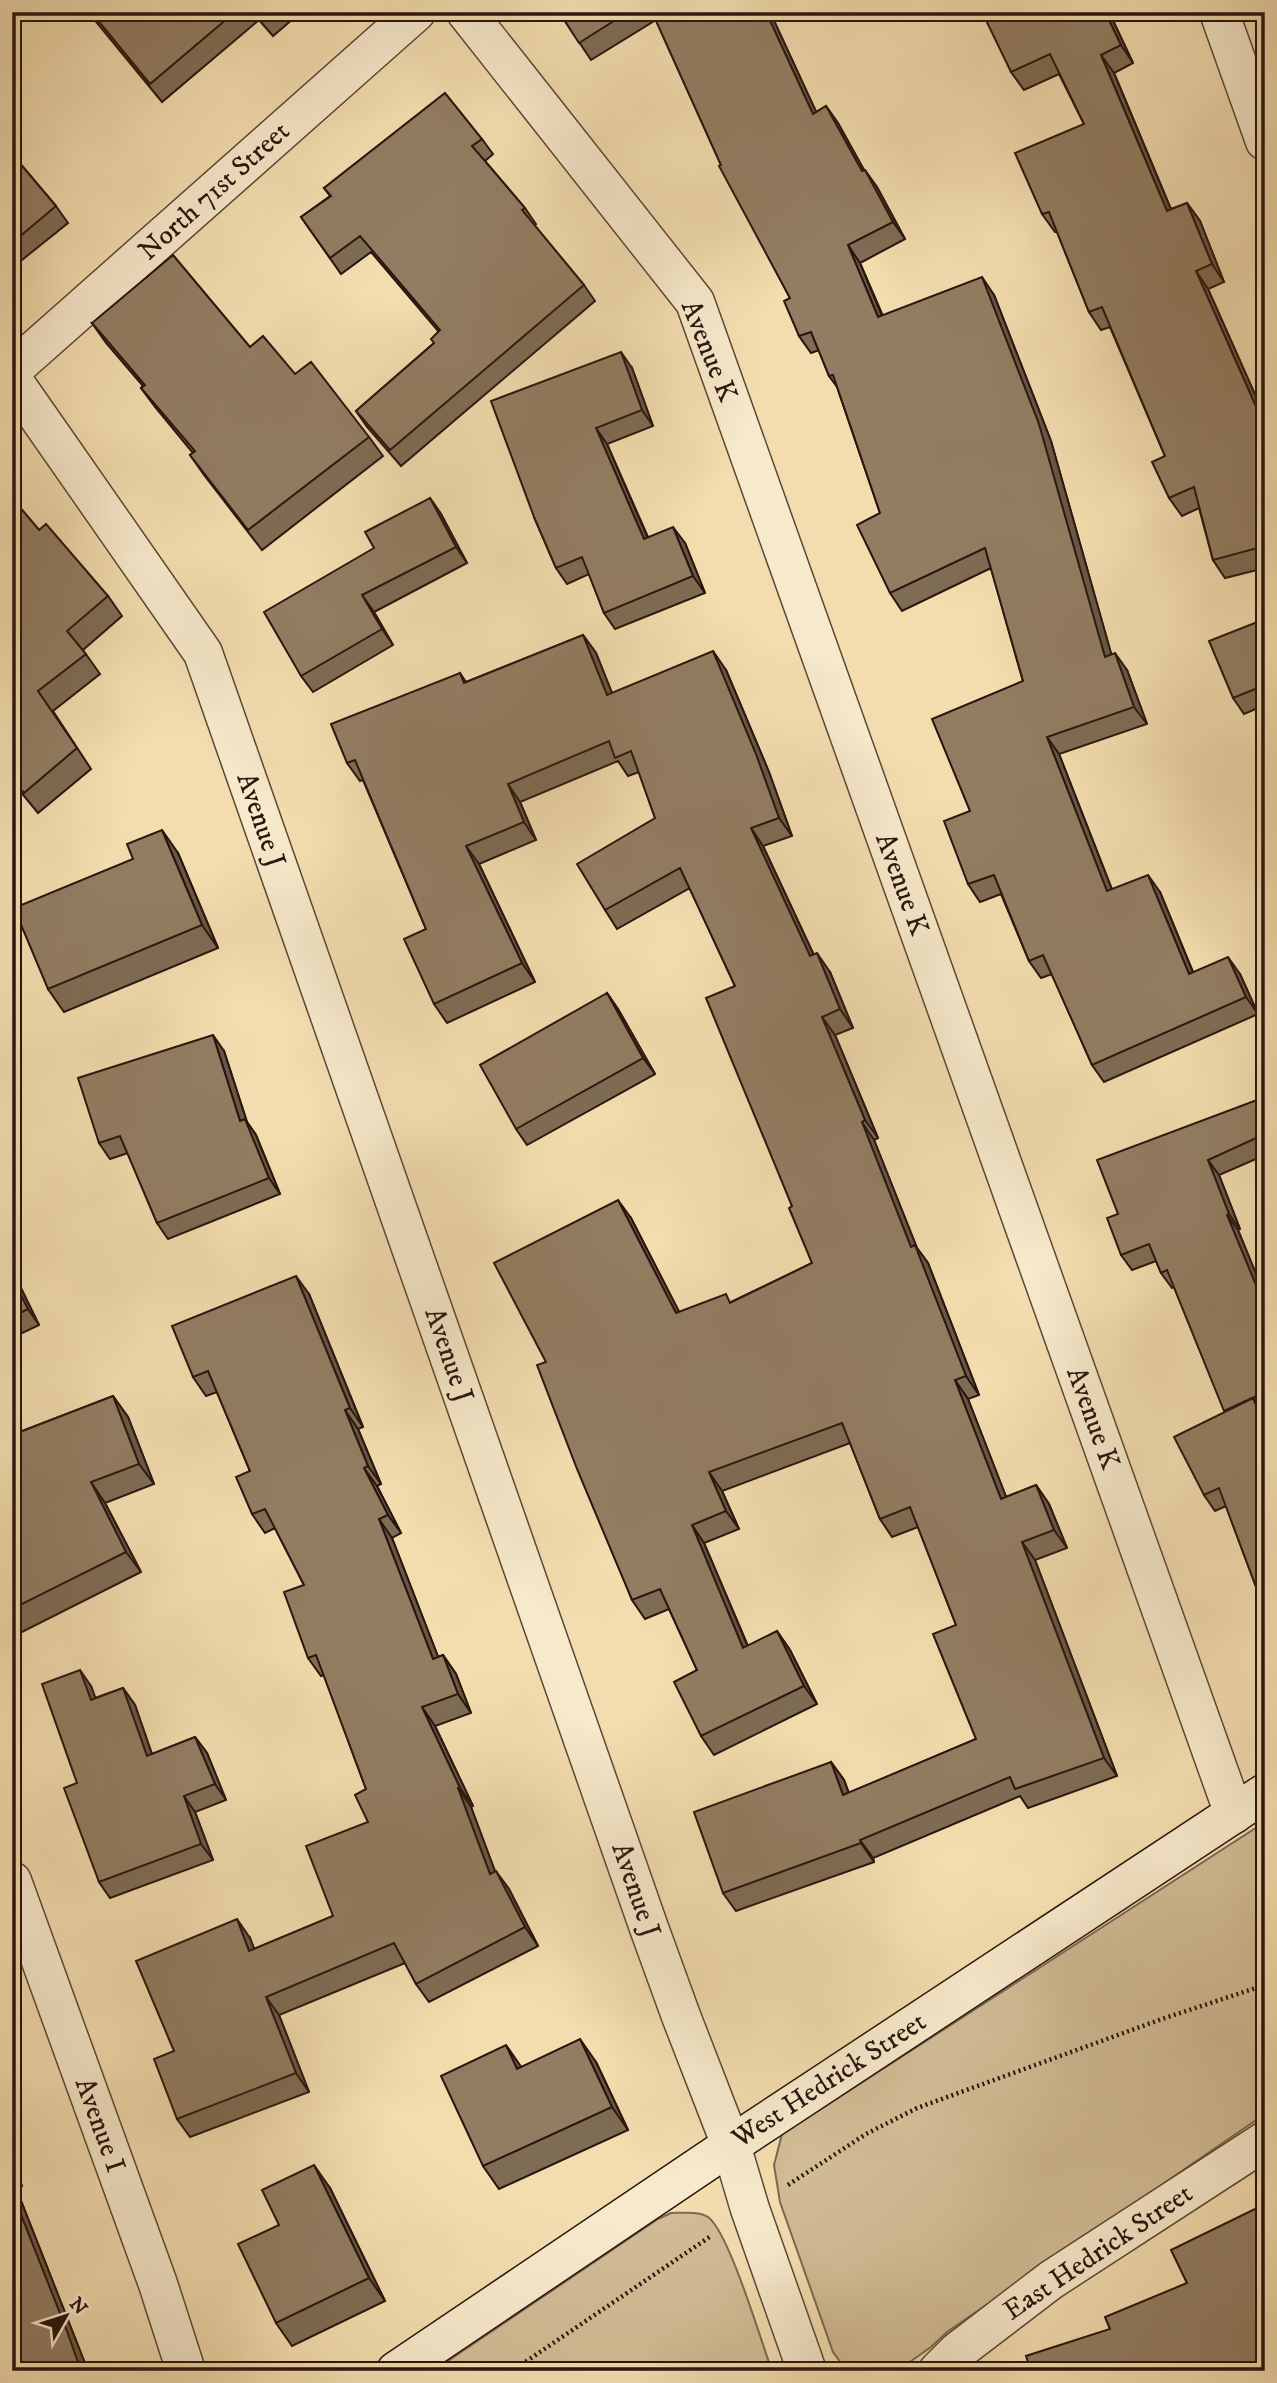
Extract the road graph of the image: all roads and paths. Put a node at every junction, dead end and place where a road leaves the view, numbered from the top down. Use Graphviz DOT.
graph roads {
  1 [pos="416,12"];
  2 [pos="466,12"];
  3 [pos="1219,12"];
  4 [pos="1265,141"];
  5 [pos="12,370"];
  6 [pos="12,379"];
  7 [pos="1265,1793"];
  8 [pos="1234,1814"];
  9 [pos="12,1881"];
  10 [pos="1265,1985"];
  11 [pos="1265,2141"];
  12 [pos="731,2145"];
  13 [pos="794,2181"];
  14 [pos="705,2240"];
  15 [pos="186,2371"];
  16 [pos="396,2371"];
  17 [pos="512,2371"];
  18 [pos="807,2371"];
  19 [pos="938,2371"];
  1 -- 5 [label="street, North 71st Street"];
  2 -- 8 [label="street, Avenue K"];
  3 -- 4 [label="street"];
  6 -- 12 [label="street, Avenue J"];
  7 -- 8 [label="street, West Hedrick Street"];
  8 -- 12 [label="street, West Hedrick Street"];
  9 -- 15 [label="street, Avenue I"];
  10 -- 13 [label="path"];
  11 -- 19 [label="street, East Hedrick Street"];
  12 -- 16 [label="street, West Hedrick Street"];
  12 -- 18 [label="street, Avenue J"];
  14 -- 17 [label="path"];
}
